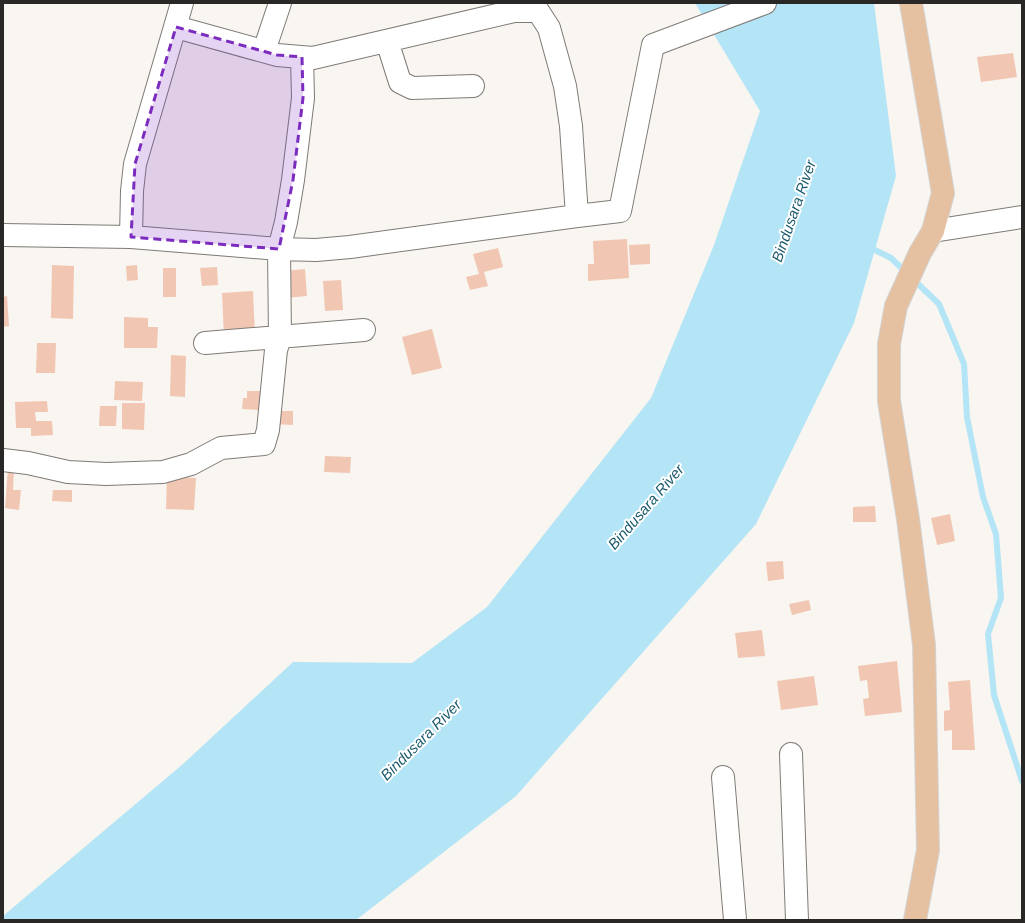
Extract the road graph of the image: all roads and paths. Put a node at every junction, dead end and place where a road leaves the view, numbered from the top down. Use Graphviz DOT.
graph roads {
  1 [pos="182,3"];
  2 [pos="280,3"];
  3 [pos="765,3"];
  4 [pos="911,3"];
  5 [pos="535,7"];
  6 [pos="176,27"];
  7 [pos="387,41"];
  8 [pos="264,51"];
  9 [pos="302,57"];
  10 [pos="473,86"];
  11 [pos="577,216"];
  12 [pos="1022,217"];
  13 [pos="933,231"];
  14 [pos="3,235"];
  15 [pos="131,237"];
  16 [pos="279,249"];
  17 [pos="364,330"];
  18 [pos="280,338"];
  19 [pos="205,343"];
  20 [pos="3,460"];
  21 [pos="791,754"];
  22 [pos="723,777"];
  23 [pos="735,920"];
  24 [pos="797,920"];
  25 [pos="915,920"];
  1 -- 6 [label="street"];
  2 -- 8 [label="street"];
  3 -- 11 [label="street"];
  4 -- 13 [label="main road"];
  5 -- 7 [label="street"];
  5 -- 11 [label="street"];
  6 -- 8 [label="street"];
  6 -- 15 [label="street"];
  7 -- 9 [label="street"];
  7 -- 10 [label="street"];
  8 -- 9 [label="street"];
  9 -- 16 [label="street"];
  11 -- 16 [label="street"];
  12 -- 13 [label="street"];
  13 -- 25 [label="main road"];
  14 -- 15 [label="street"];
  15 -- 16 [label="street"];
  16 -- 18 [label="street"];
  17 -- 18 [label="street"];
  18 -- 19 [label="street"];
  18 -- 20 [label="street"];
  21 -- 24 [label="street"];
  22 -- 23 [label="street"];
}
